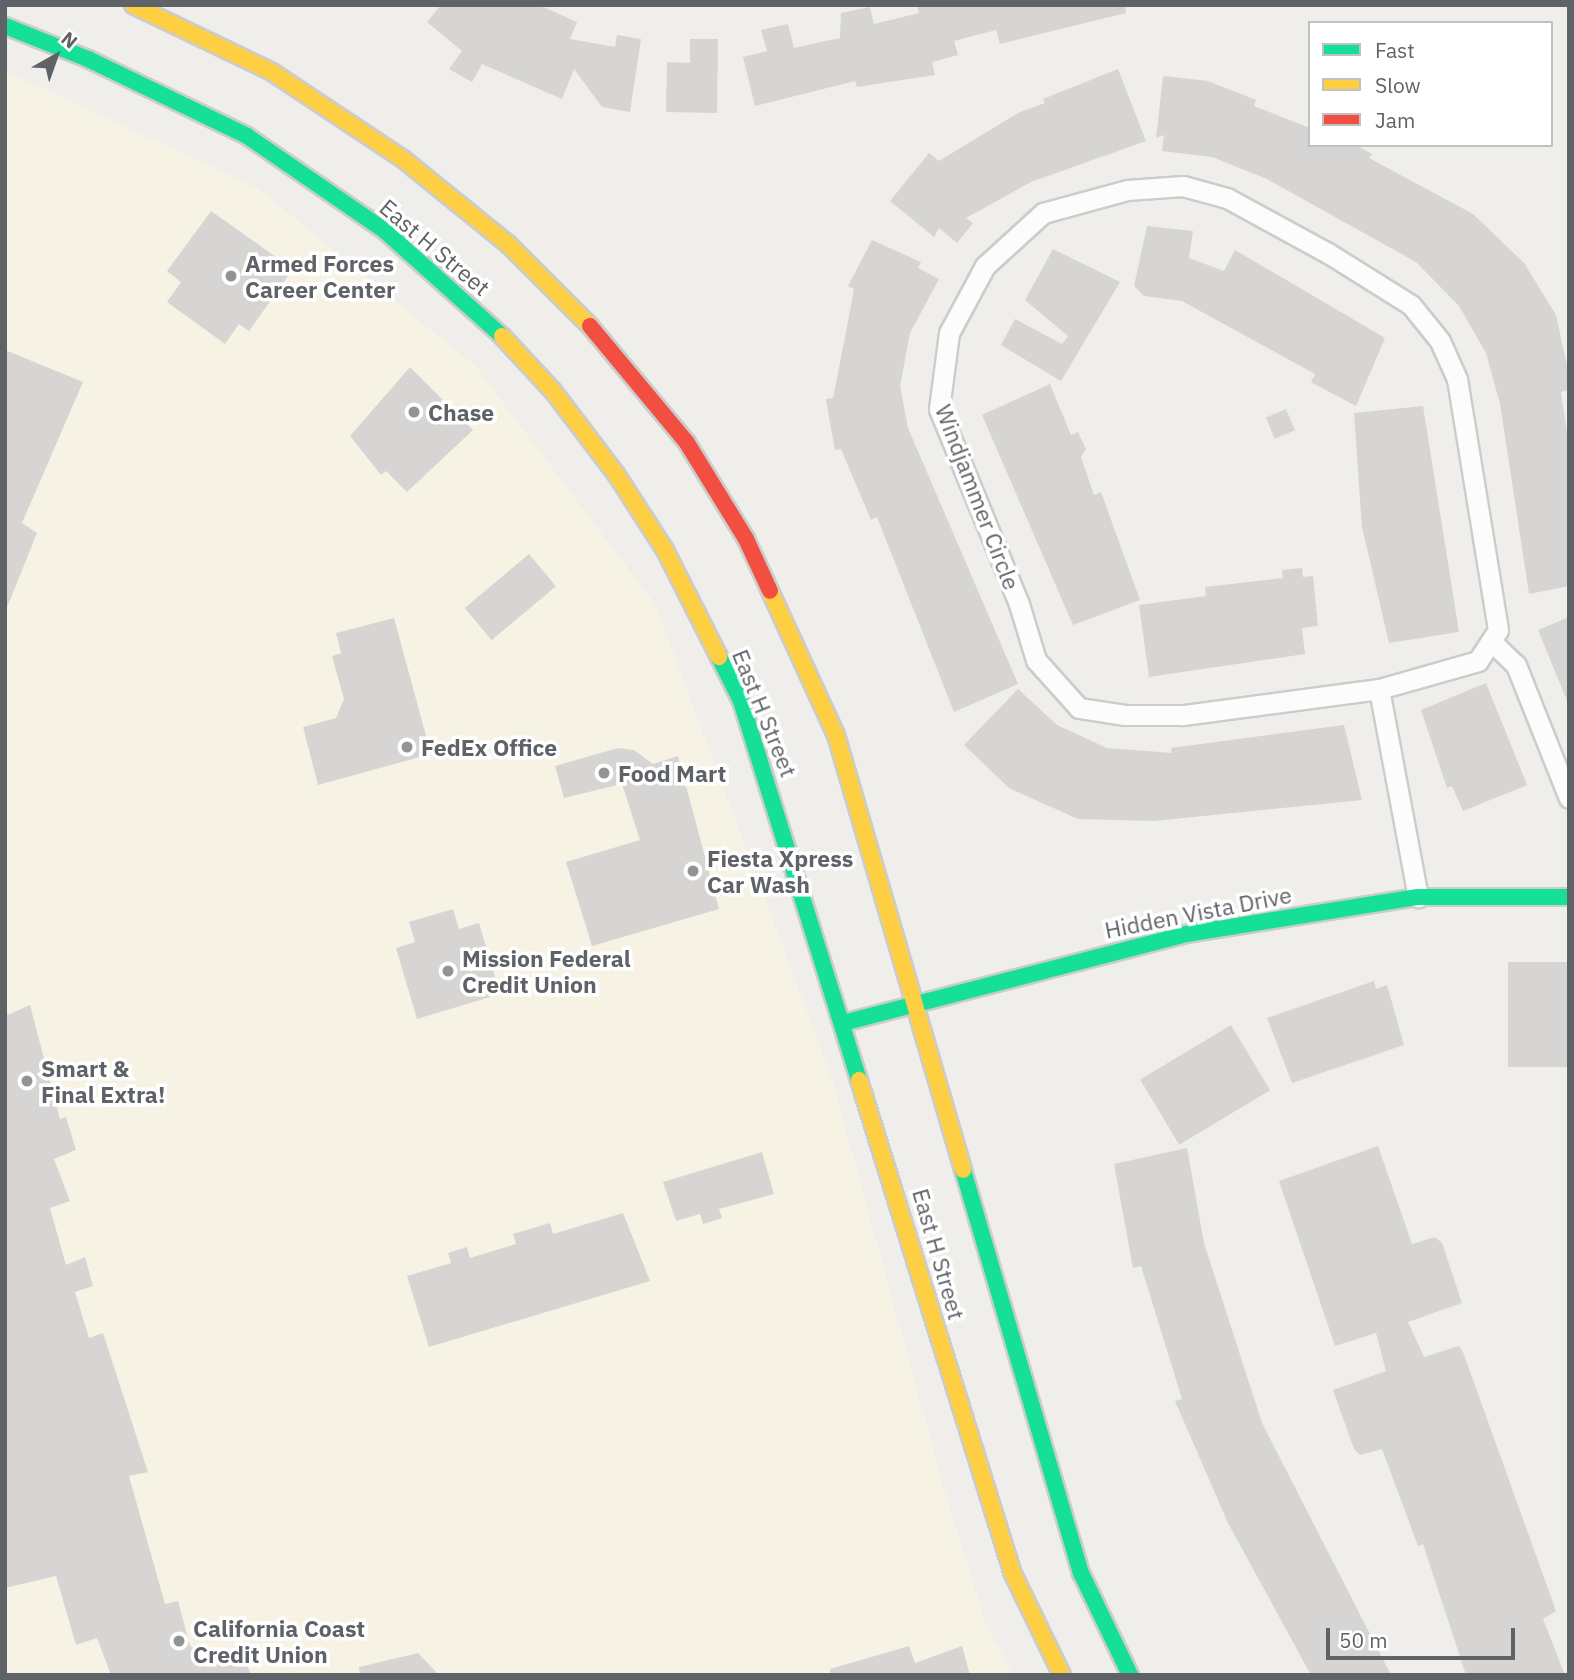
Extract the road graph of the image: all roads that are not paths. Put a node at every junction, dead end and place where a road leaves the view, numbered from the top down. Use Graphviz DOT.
graph roads {
  1 [pos="133,5"];
  2 [pos="5,26"];
  3 [pos="1493,643"];
  4 [pos="1379,690"];
  5 [pos="1569,798"];
  6 [pos="1418,897"];
  7 [pos="1569,897"];
  8 [pos="914,1002"];
  9 [pos="843,1023"];
  10 [pos="1062,1675"];
  11 [pos="1130,1675"];
  1 -- 8 [label="main road, East H Street"];
  2 -- 9 [label="main road, East H Street"];
  3 -- 4 [label="street, Windjammer Circle"];
  3 -- 4 [label="street, Windjammer Circle"];
  3 -- 5 [label="street"];
  4 -- 6 [label="street"];
  6 -- 7 [label="main road, Hidden Vista Drive"];
  6 -- 8 [label="main road, Hidden Vista Drive"];
  8 -- 9 [label="main road, Hidden Vista Drive"];
  8 -- 11 [label="main road, East H Street"];
  9 -- 10 [label="main road, East H Street"];
}
